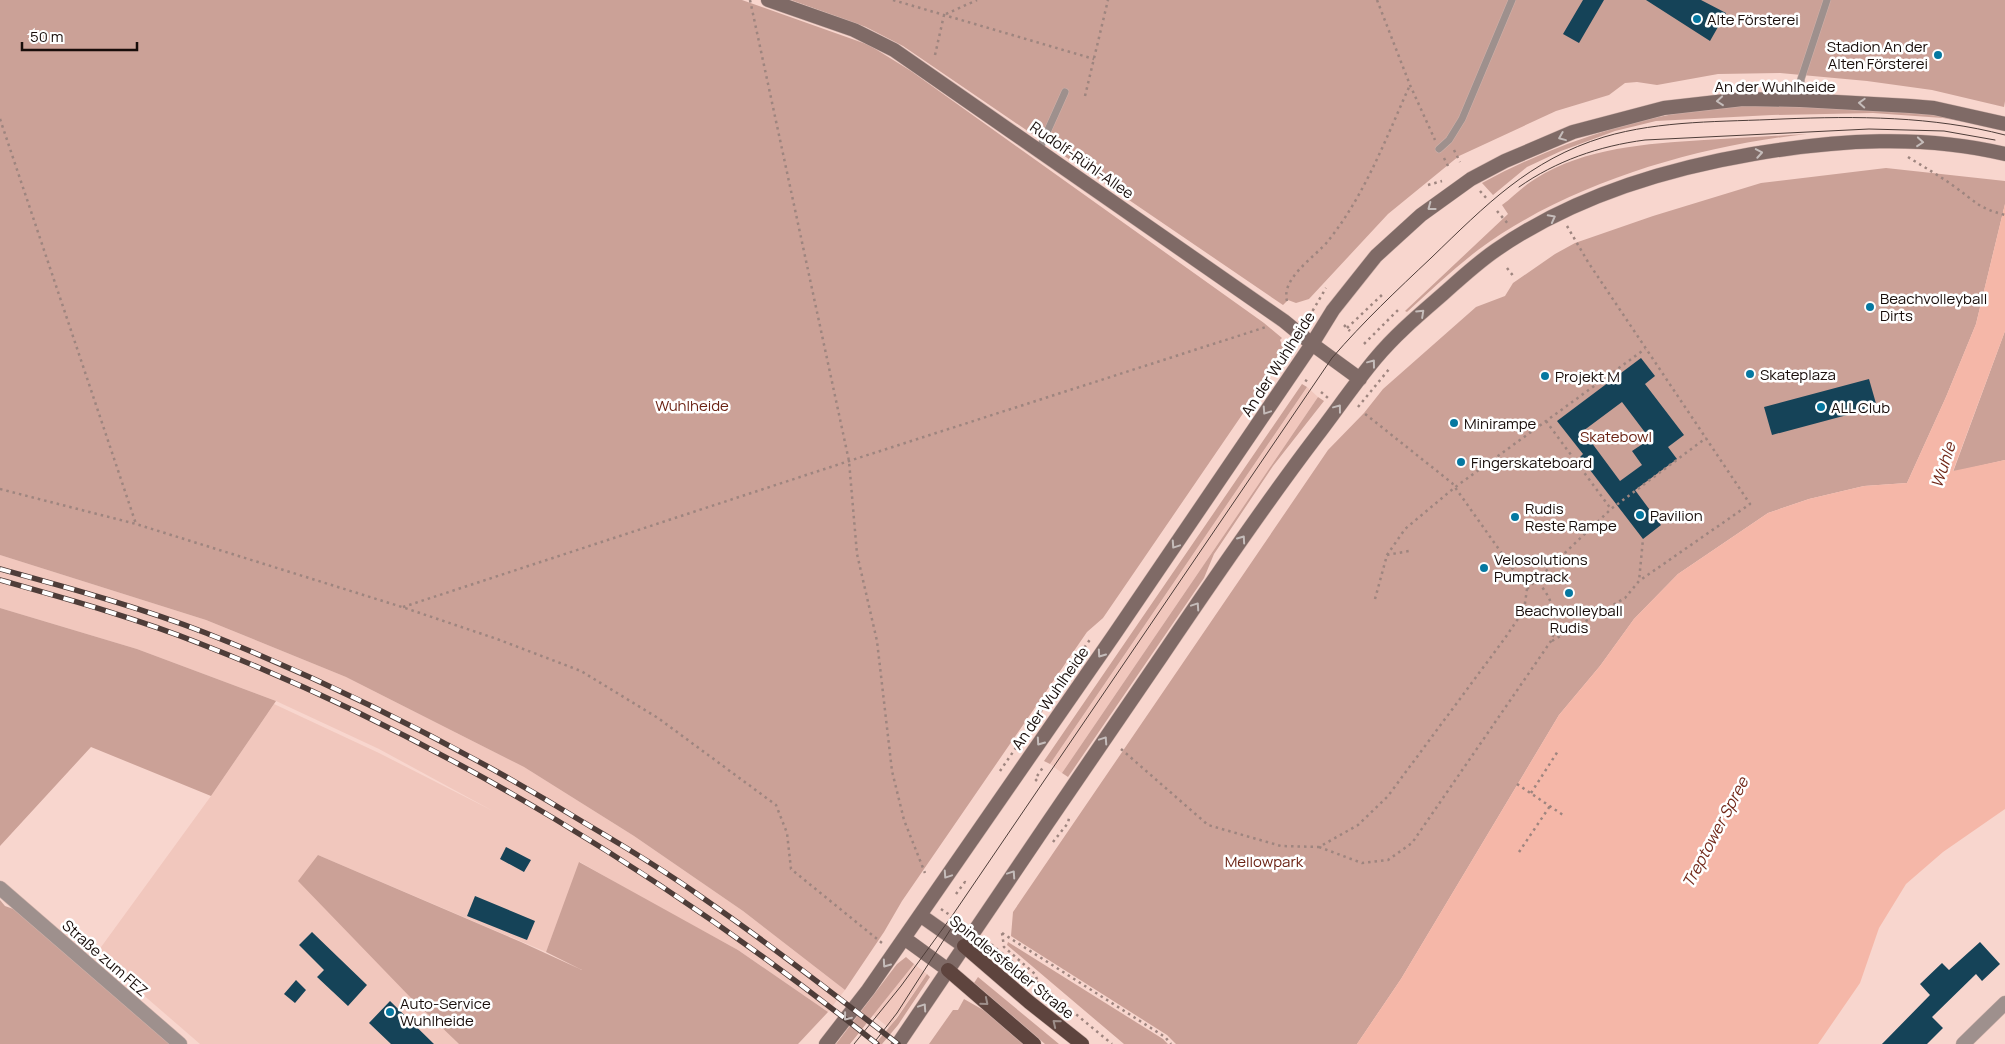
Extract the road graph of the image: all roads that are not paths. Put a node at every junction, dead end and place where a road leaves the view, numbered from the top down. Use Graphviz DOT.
graph roads {
  1 [pos="768,0"];
  2 [pos="1512,0"];
  3 [pos="1827,0"];
  4 [pos="1066,92"];
  5 [pos="1800,100"];
  6 [pos="2005,124"];
  7 [pos="1439,148"];
  8 [pos="1039,150"];
  9 [pos="2005,154"];
  10 [pos="1312,344"];
  11 [pos="1360,379"];
  12 [pos="3,894"];
  13 [pos="920,915"];
  14 [pos="904,938"];
  15 [pos="964,946"];
  16 [pos="948,970"];
  17 [pos="2005,1003"];
  18 [pos="180,1044"];
  19 [pos="826,1044"];
  20 [pos="898,1044"];
  21 [pos="1034,1044"];
  22 [pos="1082,1044"];
  23 [pos="1963,1044"];
  1 -- 8 [label="main road, Rudolf-Rühl-Allee"];
  2 -- 7 [label="lane"];
  3 -- 5 [label="lane"];
  4 -- 8 [label="lane"];
  6 -- 5 [label="main road, An der Wuhlheide, one-way"];
  5 -- 10 [label="main road, An der Wuhlheide, one-way"];
  8 -- 10 [label="main road, Rudolf-Rühl-Allee"];
  11 -- 9 [label="main road, one-way"];
  10 -- 11 [label="main road, Rudolf-Rühl-Allee"];
  10 -- 13 [label="main road, An der Wuhlheide, one-way"];
  15 -- 11 [label="main road, one-way"];
  12 -- 18 [label="street, Straße zum FEZ"];
  13 -- 14 [label="main road, An der Wuhlheide"];
  13 -- 15 [label="main road, Spindlersfelder Straße"];
  14 -- 16 [label="main road"];
  14 -- 19 [label="main road, An der Wuhlheide, one-way"];
  15 -- 16 [label="main road"];
  22 -- 15 [label="highway, Spindlersfelder Straße, one-way"];
  20 -- 16 [label="main road, one-way"];
  16 -- 21 [label="highway, one-way"];
  17 -- 23 [label="street"];
}
